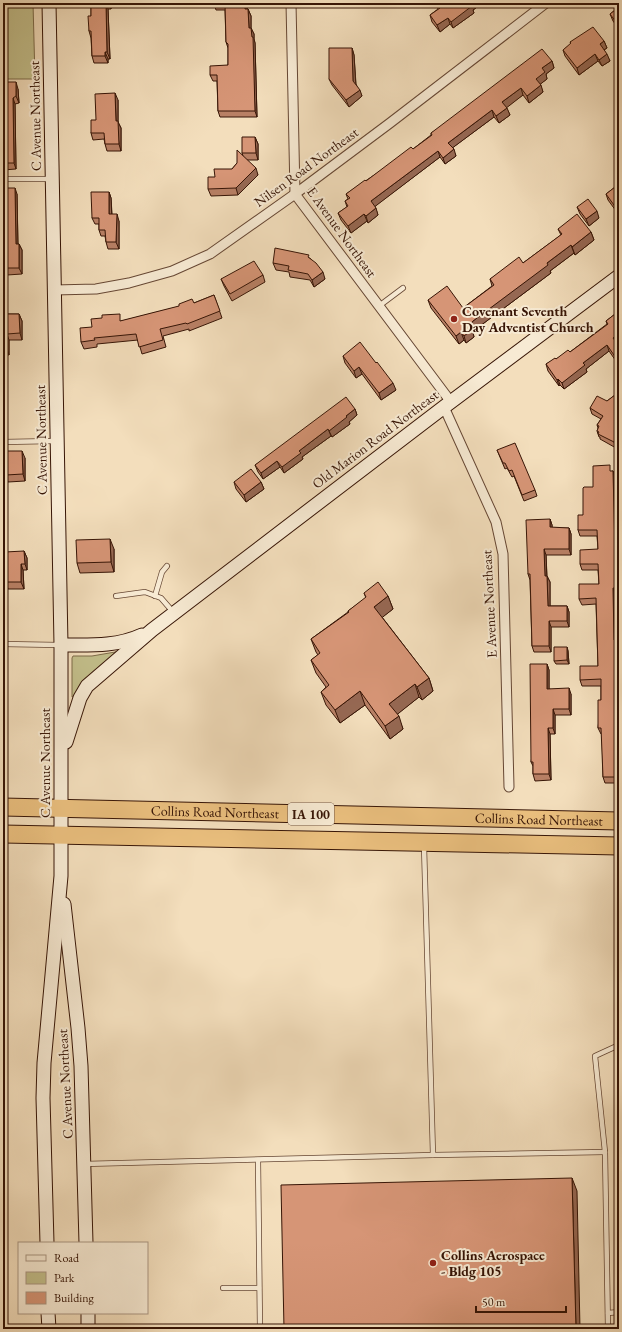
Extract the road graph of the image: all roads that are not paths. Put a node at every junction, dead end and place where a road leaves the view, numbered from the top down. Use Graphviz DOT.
graph roads {
  1 [pos="49,3"];
  2 [pos="291,3"];
  3 [pos="546,3"];
  4 [pos="534,7"];
  5 [pos="3,179"];
  6 [pos="52,179"];
  7 [pos="295,194"];
  8 [pos="619,276"];
  9 [pos="403,288"];
  10 [pos="54,290"];
  11 [pos="379,306"];
  12 [pos="447,404"];
  13 [pos="57,441"];
  14 [pos="3,442"];
  15 [pos="167,566"];
  16 [pos="116,596"];
  17 [pos="155,596"];
  18 [pos="174,613"];
  19 [pos="152,630"];
  20 [pos="3,644"];
  21 [pos="61,645"];
  22 [pos="61,757"];
  23 [pos="509,787"];
  24 [pos="3,807"];
  25 [pos="61,808"];
  26 [pos="619,821"];
  27 [pos="3,834"];
  28 [pos="61,834"];
  29 [pos="424,842"];
  30 [pos="619,846"];
  31 [pos="61,876"];
  32 [pos="619,1045"];
  33 [pos="605,1152"];
  34 [pos="433,1155"];
  35 [pos="258,1160"];
  36 [pos="84,1164"];
  37 [pos="47,1242"];
  38 [pos="86,1242"];
  39 [pos="223,1288"];
  40 [pos="259,1288"];
  41 [pos="619,1312"];
  42 [pos="608,1313"];
  43 [pos="48,1314"];
  44 [pos="88,1314"];
  45 [pos="49,1329"];
  46 [pos="88,1329"];
  47 [pos="260,1329"];
  48 [pos="608,1329"];
  1 -- 6 [label="main road, C Avenue Northeast"];
  2 -- 7 [label="street, E Avenue Northeast"];
  3 -- 4 [label="street, Nilsen Road Northeast"];
  4 -- 7 [label="street, Nilsen Road Northeast"];
  5 -- 6 [label="lane"];
  6 -- 10 [label="main road, C Avenue Northeast"];
  7 -- 10 [label="street, Nilsen Road Northeast"];
  7 -- 11 [label="street, E Avenue Northeast"];
  8 -- 12 [label="main road, Old Marion Road Northeast"];
  9 -- 11 [label="lane"];
  10 -- 13 [label="main road, C Avenue Northeast"];
  11 -- 12 [label="street, E Avenue Northeast"];
  12 -- 18 [label="main road, Old Marion Road Northeast"];
  12 -- 23 [label="street, E Avenue Northeast"];
  13 -- 14 [label="lane"];
  13 -- 21 [label="main road, C Avenue Northeast"];
  15 -- 17 [label="lane"];
  16 -- 17 [label="lane"];
  17 -- 18 [label="lane"];
  18 -- 19 [label="main road, Old Marion Road Northeast"];
  19 -- 21 [label="main road, Old Marion Road Northeast"];
  19 -- 22 [label="main road, Old Marion Road Northeast"];
  20 -- 21 [label="lane"];
  21 -- 22 [label="main road, C Avenue Northeast"];
  22 -- 25 [label="main road, C Avenue Northeast"];
  24 -- 25 [label="highway, Collins Road Northeast / IA 100"];
  25 -- 26 [label="highway, Collins Road Northeast / IA 100"];
  25 -- 28 [label="main road, C Avenue Northeast"];
  27 -- 28 [label="highway, Collins Road Northeast / IA 100"];
  28 -- 29 [label="highway, Collins Road Northeast / IA 100"];
  28 -- 31 [label="main road, C Avenue Northeast"];
  29 -- 30 [label="highway, Collins Road Northeast / IA 100"];
  29 -- 34 [label="lane"];
  31 -- 36 [label="main road, C Avenue Northeast"];
  31 -- 37 [label="main road, C Avenue Northeast"];
  32 -- 33 [label="lane"];
  33 -- 34 [label="lane"];
  33 -- 42 [label="lane"];
  34 -- 35 [label="lane"];
  35 -- 36 [label="lane"];
  35 -- 40 [label="lane"];
  36 -- 38 [label="main road, C Avenue Northeast"];
  39 -- 40 [label="lane"];
  40 -- 47 [label="lane"];
  41 -- 42 [label="lane"];
  42 -- 48 [label="lane"];
  43 -- 45 [label="main road"];
  44 -- 46 [label="main road"];
}
